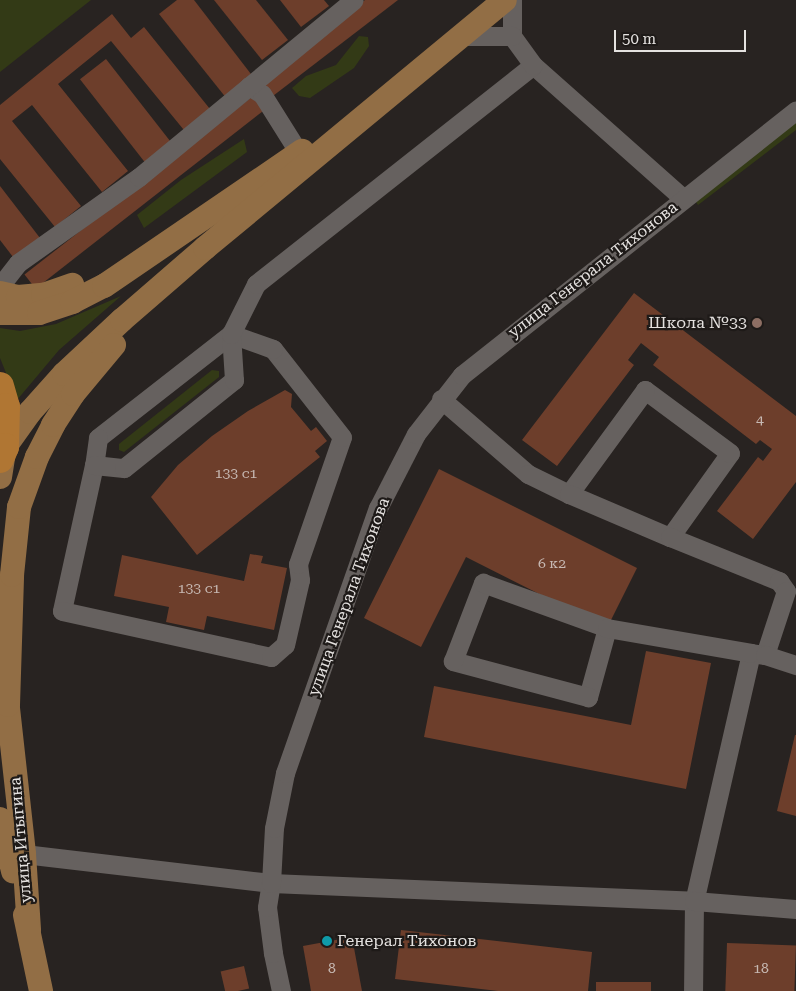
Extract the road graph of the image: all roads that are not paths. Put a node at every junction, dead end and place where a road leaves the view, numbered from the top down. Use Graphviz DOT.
graph roads {
  1 [pos="354,0"];
  2 [pos="498,0"];
  3 [pos="505,0"];
  4 [pos="512,0"];
  5 [pos="464,36"];
  6 [pos="512,36"];
  7 [pos="532,65"];
  8 [pos="249,86"];
  9 [pos="796,110"];
  10 [pos="299,153"];
  11 [pos="683,198"];
  12 [pos="178,236"];
  13 [pos="181,271"];
  14 [pos="0,286"];
  15 [pos="0,293"];
  16 [pos="0,314"];
  17 [pos="231,334"];
  18 [pos="0,386"];
  19 [pos="442,399"];
  20 [pos="3,453"];
  21 [pos="94,465"];
  22 [pos="0,477"];
  23 [pos="569,494"];
  24 [pos="670,537"];
  25 [pos="607,628"];
  26 [pos="0,630"];
  27 [pos="758,654"];
  28 [pos="796,665"];
  29 [pos="8,705"];
  30 [pos="0,819"];
  31 [pos="24,854"];
  32 [pos="271,883"];
  33 [pos="694,901"];
  34 [pos="796,909"];
  35 [pos="29,930"];
  36 [pos="41,991"];
  37 [pos="281,991"];
  38 [pos="693,991"];
  1 -- 8 [label="street"];
  2 -- 10 [label="main road"];
  3 -- 5 [label="main road"];
  4 -- 6 [label="street"];
  5 -- 6 [label="street"];
  5 -- 13 [label="main road"];
  6 -- 7 [label="street"];
  7 -- 11 [label="street"];
  7 -- 17 [label="street"];
  8 -- 10 [label="street"];
  8 -- 14 [label="street"];
  9 -- 11 [label="street, улица Генерала Тихонова"];
  10 -- 12 [label="main road"];
  11 -- 19 [label="street, улица Генерала Тихонова"];
  12 -- 15 [label="main road"];
  12 -- 16 [label="main road"];
  13 -- 20 [label="main road"];
  13 -- 29 [label="main road"];
  17 -- 21 [label="street"];
  17 -- 21 [label="street"];
  17 -- 21 [label="street"];
  18 -- 20 [label="highway"];
  19 -- 23 [label="street"];
  19 -- 32 [label="street, улица Генерала Тихонова"];
  20 -- 22 [label="main road"];
  23 -- 24 [label="street"];
  23 -- 24 [label="street"];
  24 -- 27 [label="street"];
  25 -- 25 [label="street"];
  25 -- 27 [label="street"];
  26 -- 29 [label="main road, улица Итыгина"];
  27 -- 28 [label="street"];
  27 -- 33 [label="street"];
  29 -- 31 [label="main road, улица Итыгина"];
  30 -- 35 [label="main road, улица Итыгина"];
  31 -- 32 [label="street"];
  31 -- 35 [label="main road, улица Итыгина"];
  32 -- 33 [label="street"];
  32 -- 37 [label="street, улица Генерала Тихонова"];
  33 -- 34 [label="street"];
  33 -- 38 [label="street"];
  35 -- 36 [label="main road, улица Итыгина"];
}
